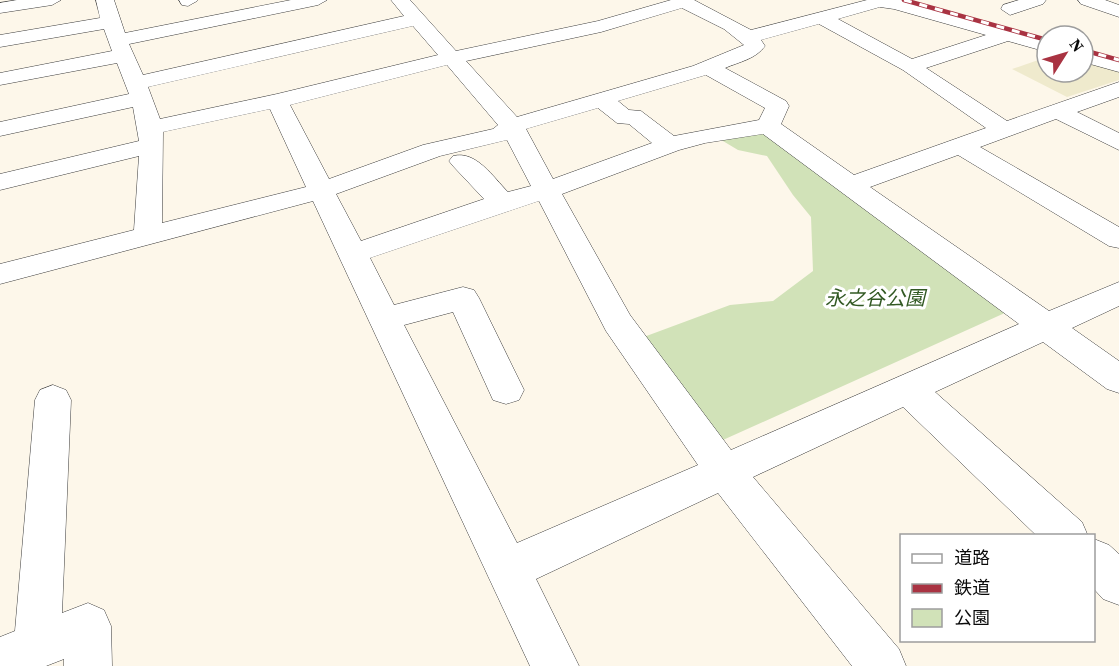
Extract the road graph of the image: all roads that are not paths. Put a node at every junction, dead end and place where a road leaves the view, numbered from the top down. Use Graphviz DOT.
graph roads {
  1 [pos="52,0"];
  2 [pos="318,0"];
  3 [pos="945,0"];
  4 [pos="1037,0"];
  5 [pos="1087,0"];
  6 [pos="682,1"];
  7 [pos="1,8"];
  8 [pos="1010,9"];
  9 [pos="409,10"];
  10 [pos="1119,11"];
  11 [pos="820,17"];
  12 [pos="114,29"];
  13 [pos="1035,30"];
  14 [pos="1006,35"];
  15 [pos="749,37"];
  16 [pos="0,41"];
  17 [pos="1035,43"];
  18 [pos="1095,46"];
  19 [pos="1119,53"];
  20 [pos="452,58"];
  21 [pos="1095,59"];
  22 [pos="651,64"];
  23 [pos="910,66"];
  24 [pos="1119,66"];
  25 [pos="708,67"];
  26 [pos="672,78"];
  27 [pos="0,79"];
  28 [pos="1119,89"];
  29 [pos="139,90"];
  30 [pos="601,99"];
  31 [pos="277,101"];
  32 [pos="1057,111"];
  33 [pos="512,126"];
  34 [pos="768,126"];
  35 [pos="0,129"];
  36 [pos="1004,130"];
  37 [pos="150,137"];
  38 [pos="1119,143"];
  39 [pos="670,145"];
  40 [pos="961,146"];
  41 [pos="462,161"];
  42 [pos="0,182"];
  43 [pos="850,185"];
  44 [pos="547,190"];
  45 [pos="320,191"];
  46 [pos="502,202"];
  47 [pos="148,237"];
  48 [pos="1119,239"];
  49 [pos="352,254"];
  50 [pos="0,274"];
  51 [pos="1119,293"];
  52 [pos="384,318"];
  53 [pos="1046,326"];
  54 [pos="1119,379"];
  55 [pos="908,389"];
  56 [pos="507,390"];
  57 [pos="53,400"];
  58 [pos="725,472"];
  59 [pos="1065,534"];
  60 [pos="1095,561"];
  61 [pos="509,569"];
  62 [pos="1119,583"];
  63 [pos="19,654"];
  64 [pos="88,666"];
  65 [pos="555,666"];
  66 [pos="882,666"];
  1 -- 7 [label="street"];
  2 -- 12 [label="street"];
  3 -- 13 [label="street"];
  4 -- 8 [label="street"];
  5 -- 10 [label="street"];
  6 -- 15 [label="street"];
  6 -- 20 [label="street"];
  9 -- 20 [label="street"];
  9 -- 29 [label="street"];
  11 -- 14 [label="street"];
  11 -- 15 [label="street"];
  11 -- 23 [label="street"];
  12 -- 16 [label="street"];
  12 -- 27 [label="street"];
  12 -- 29 [label="street"];
  14 -- 17 [label="street"];
  14 -- 23 [label="street"];
  15 -- 25 [label="street"];
  18 -- 19 [label="street"];
  20 -- 31 [label="street"];
  20 -- 33 [label="street"];
  21 -- 24 [label="street"];
  22 -- 26 [label="street"];
  23 -- 36 [label="street"];
  25 -- 26 [label="street"];
  25 -- 34 [label="street"];
  26 -- 30 [label="street"];
  28 -- 32 [label="street"];
  29 -- 35 [label="street"];
  29 -- 37 [label="street"];
  30 -- 33 [label="street"];
  30 -- 39 [label="street"];
  31 -- 37 [label="street"];
  31 -- 45 [label="street"];
  32 -- 36 [label="street"];
  32 -- 38 [label="street"];
  33 -- 44 [label="street"];
  33 -- 45 [label="street"];
  34 -- 39 [label="street"];
  34 -- 43 [label="street"];
  36 -- 40 [label="street"];
  37 -- 42 [label="street"];
  37 -- 47 [label="street"];
  39 -- 44 [label="street"];
  40 -- 43 [label="street"];
  40 -- 48 [label="street"];
  41 -- 46 [label="street"];
  43 -- 53 [label="street"];
  44 -- 46 [label="street"];
  44 -- 58 [label="street"];
  45 -- 47 [label="street"];
  45 -- 49 [label="street"];
  46 -- 49 [label="street"];
  47 -- 50 [label="street"];
  49 -- 52 [label="street"];
  51 -- 53 [label="street"];
  52 -- 56 [label="street"];
  52 -- 61 [label="street"];
  53 -- 54 [label="street"];
  53 -- 55 [label="street"];
  55 -- 58 [label="street"];
  55 -- 59 [label="street"];
  57 -- 63 [label="street"];
  58 -- 61 [label="street"];
  58 -- 66 [label="street"];
  60 -- 62 [label="street"];
  61 -- 65 [label="street"];
  63 -- 64 [label="street"];
}
